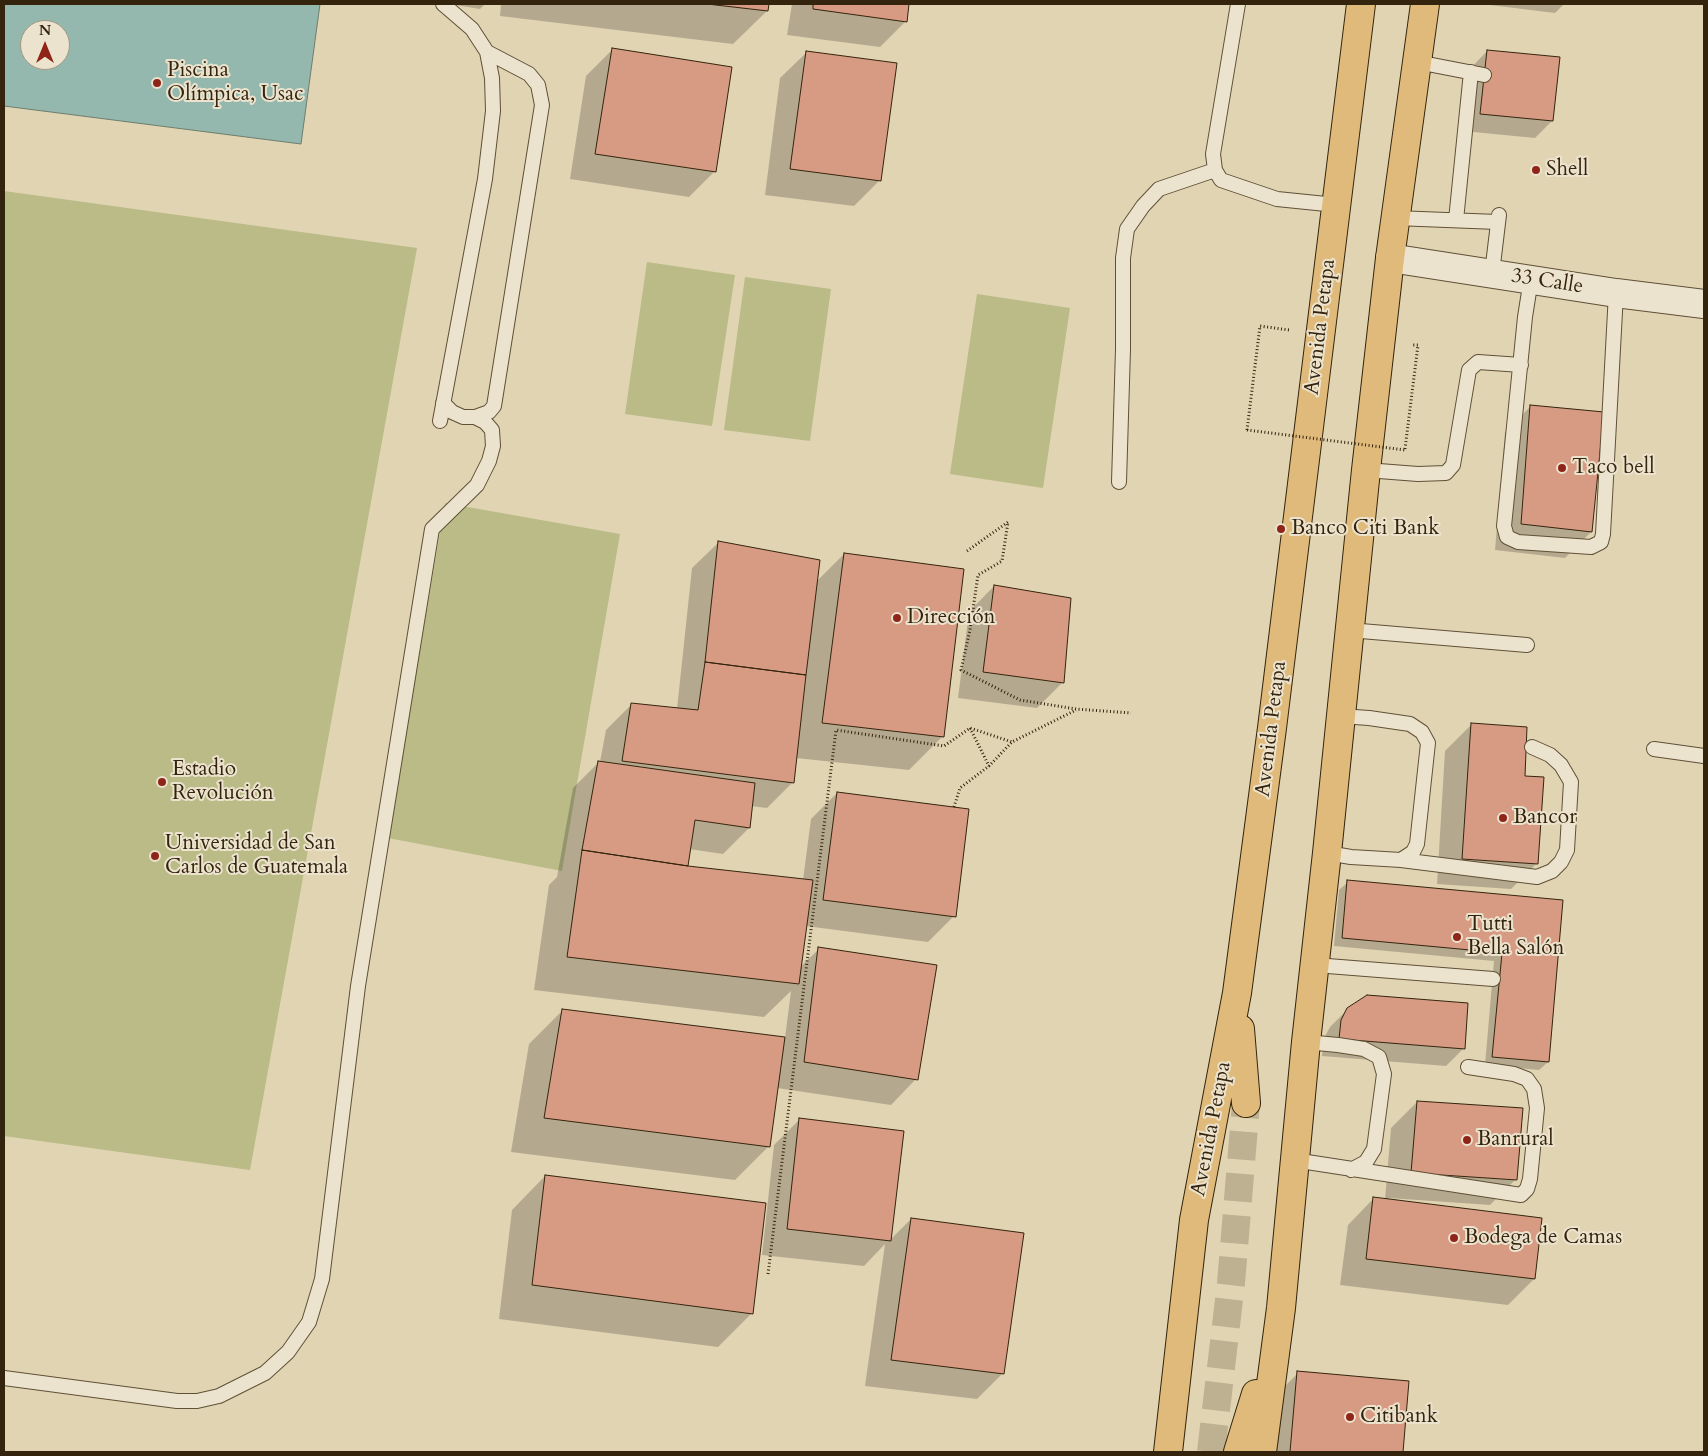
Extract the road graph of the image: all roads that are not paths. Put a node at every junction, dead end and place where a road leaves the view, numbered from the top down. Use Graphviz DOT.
graph roads {
  1 [pos="443,4"];
  2 [pos="1238,4"];
  3 [pos="1361,4"];
  4 [pos="1425,4"];
  5 [pos="488,52"];
  6 [pos="1417,62"];
  7 [pos="1215,170"];
  8 [pos="1336,204"];
  9 [pos="1395,218"];
  10 [pos="1456,220"];
  11 [pos="1390,258"];
  12 [pos="1492,274"];
  13 [pos="1531,279"];
  14 [pos="1616,293"];
  15 [pos="1704,304"];
  16 [pos="1521,365"];
  17 [pos="443,403"];
  18 [pos="475,417"];
  19 [pos="440,421"];
  20 [pos="1366,470"];
  21 [pos="1119,482"];
  22 [pos="1349,630"];
  23 [pos="1528,645"];
  24 [pos="1340,716"];
  25 [pos="1532,747"];
  26 [pos="1654,749"];
  27 [pos="1704,756"];
  28 [pos="1327,852"];
  29 [pos="1401,860"];
  30 [pos="1315,965"];
  31 [pos="1493,979"];
  32 [pos="1238,993"];
  33 [pos="1306,1042"];
  34 [pos="1468,1067"];
  35 [pos="1246,1103"];
  36 [pos="1294,1160"];
  37 [pos="1351,1170"];
  38 [pos="1281,1308"];
  39 [pos="4,1378"];
  40 [pos="1168,1452"];
  41 [pos="1238,1452"];
  42 [pos="1262,1452"];
  1 -- 5 [label="lane"];
  2 -- 7 [label="lane"];
  3 -- 8 [label="main road, Avenida Petapa"];
  4 -- 6 [label="main road"];
  5 -- 17 [label="lane"];
  5 -- 18 [label="lane"];
  6 -- 9 [label="main road"];
  6 -- 10 [label="lane"];
  7 -- 8 [label="lane"];
  7 -- 21 [label="lane"];
  8 -- 32 [label="main road, Avenida Petapa"];
  9 -- 10 [label="lane"];
  9 -- 11 [label="main road"];
  10 -- 12 [label="lane"];
  11 -- 12 [label="street, 33 Calle"];
  11 -- 20 [label="main road"];
  12 -- 13 [label="street, 33 Calle"];
  13 -- 14 [label="street, 33 Calle"];
  13 -- 16 [label="lane"];
  14 -- 15 [label="street, 33 Calle"];
  14 -- 16 [label="lane"];
  16 -- 20 [label="lane"];
  17 -- 18 [label="lane"];
  17 -- 19 [label="lane"];
  18 -- 39 [label="lane"];
  20 -- 22 [label="main road"];
  22 -- 23 [label="lane"];
  22 -- 24 [label="main road"];
  24 -- 28 [label="main road"];
  24 -- 29 [label="lane"];
  25 -- 29 [label="lane"];
  26 -- 27 [label="lane"];
  28 -- 29 [label="lane"];
  28 -- 30 [label="main road"];
  30 -- 31 [label="lane"];
  30 -- 33 [label="main road"];
  32 -- 35 [label="main road"];
  32 -- 40 [label="main road, Avenida Petapa"];
  33 -- 36 [label="main road"];
  33 -- 37 [label="lane"];
  34 -- 37 [label="lane"];
  36 -- 37 [label="lane"];
  36 -- 38 [label="main road"];
  38 -- 41 [label="main road"];
  38 -- 42 [label="main road"];
}
